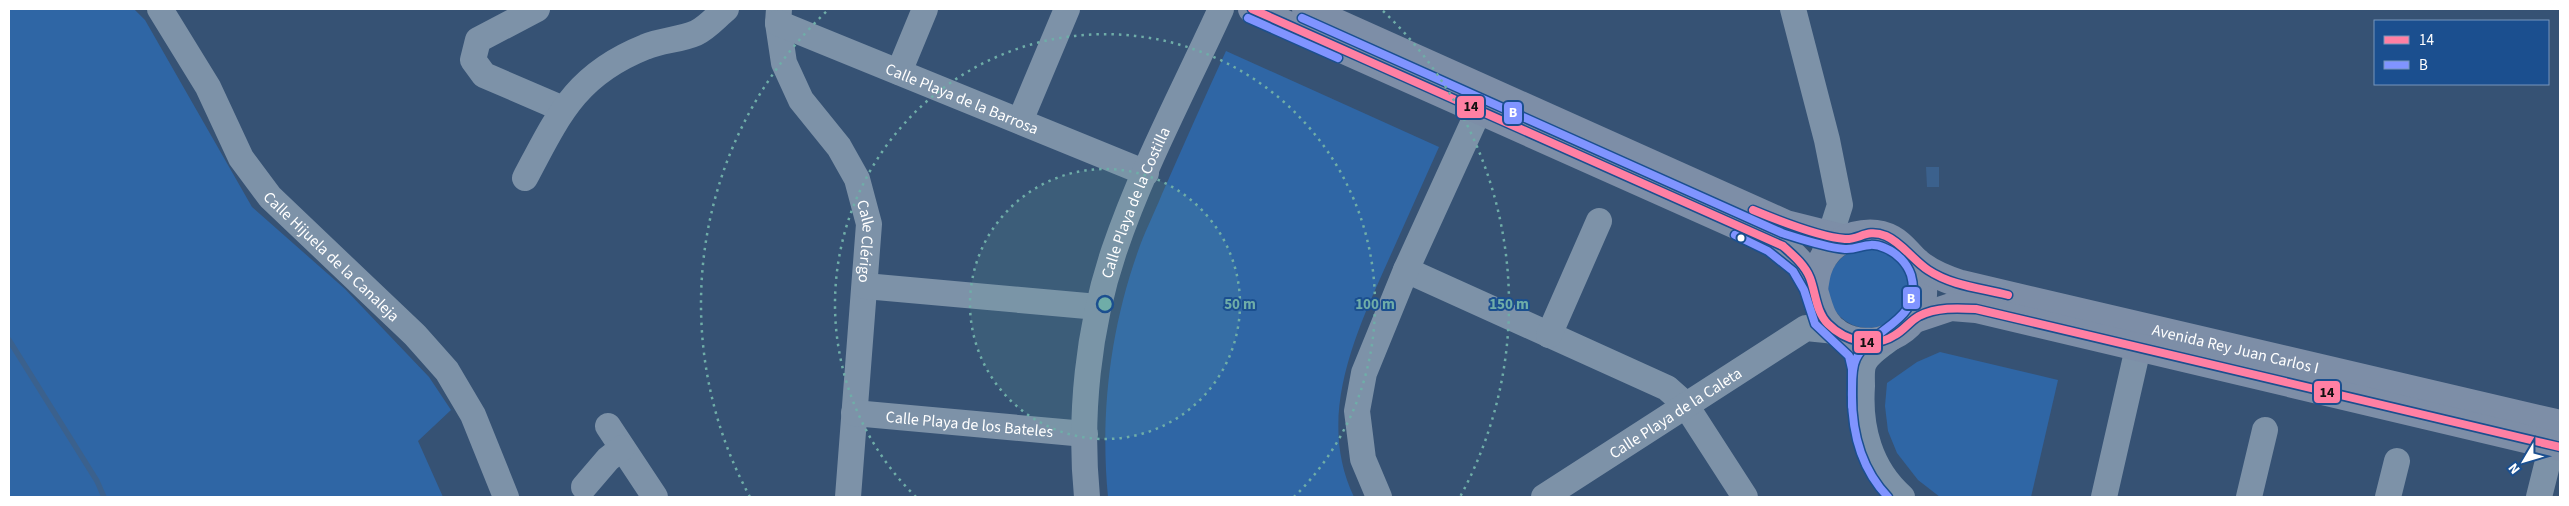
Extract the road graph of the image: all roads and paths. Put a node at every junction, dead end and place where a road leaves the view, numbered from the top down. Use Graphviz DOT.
graph roads {
  1 [pos="160,9"];
  2 [pos="537,9"];
  3 [pos="925,9"];
  4 [pos="1067,9"];
  5 [pos="1221,9"];
  6 [pos="1252,9"];
  7 [pos="1306,9"];
  8 [pos="1793,9"];
  9 [pos="717,11"];
  10 [pos="779,16"];
  11 [pos="899,72"];
  12 [pos="563,109"];
  13 [pos="1479,110"];
  14 [pos="1020,121"];
  15 [pos="1146,173"];
  16 [pos="525,178"];
  17 [pos="1840,205"];
  18 [pos="1599,221"];
  19 [pos="1872,233"];
  20 [pos="1834,243"];
  21 [pos="1916,261"];
  22 [pos="1406,270"];
  23 [pos="865,286"];
  24 [pos="1814,294"];
  25 [pos="1098,307"];
  26 [pos="1806,328"];
  27 [pos="1902,329"];
  28 [pos="1840,334"];
  29 [pos="1549,335"];
  30 [pos="2138,348"];
  31 [pos="1864,363"];
  32 [pos="1685,404"];
  33 [pos="854,413"];
  34 [pos="608,426"];
  35 [pos="2265,430"];
  36 [pos="1085,434"];
  37 [pos="2557,438"];
  38 [pos="622,448"];
  39 [pos="2396,461"];
  40 [pos="584,487"];
  41 [pos="1557,494"];
  42 [pos="506,497"];
  43 [pos="655,497"];
  44 [pos="848,497"];
  45 [pos="1087,497"];
  46 [pos="1379,497"];
  47 [pos="1745,497"];
  48 [pos="1902,497"];
  49 [pos="2104,497"];
  50 [pos="2249,497"];
  51 [pos="2388,497"];
  52 [pos="2539,497"];
  1 -- 42 [label="street, Calle Hijuela de la Canaleja"];
  2 -- 12 [label="street"];
  3 -- 11 [label="street"];
  4 -- 14 [label="street"];
  5 -- 15 [label="street, Calle Playa de la Costilla"];
  6 -- 13 [label="main road"];
  7 -- 20 [label="main road"];
  8 -- 17 [label="street"];
  9 -- 12 [label="street"];
  10 -- 11 [label="street, Calle Playa de la Barrosa"];
  10 -- 23 [label="street, Calle Clérigo"];
  11 -- 14 [label="street, Calle Playa de la Barrosa"];
  12 -- 16 [label="street"];
  13 -- 22 [label="street"];
  13 -- 24 [label="main road"];
  14 -- 15 [label="street, Calle Playa de la Barrosa"];
  15 -- 25 [label="street, Calle Playa de la Costilla"];
  17 -- 19 [label="street"];
  17 -- 20 [label="street"];
  18 -- 29 [label="street"];
  19 -- 20 [label="main road"];
  19 -- 21 [label="main road, Avenida Rey Juan Carlos I"];
  20 -- 24 [label="main road"];
  21 -- 27 [label="main road"];
  21 -- 37 [label="main road, Avenida Rey Juan Carlos I"];
  22 -- 29 [label="street"];
  22 -- 46 [label="street"];
  23 -- 25 [label="street"];
  23 -- 33 [label="street, Calle Clérigo"];
  24 -- 26 [label="street"];
  24 -- 28 [label="main road"];
  25 -- 36 [label="street, Calle Playa de la Costilla"];
  26 -- 28 [label="street"];
  26 -- 32 [label="street, Calle Playa de la Caleta"];
  27 -- 28 [label="main road, Avenida Rey Juan Carlos I"];
  27 -- 30 [label="main road, Avenida Rey Juan Carlos I"];
  27 -- 31 [label="street"];
  28 -- 31 [label="street"];
  29 -- 32 [label="street"];
  30 -- 37 [label="main road, Avenida Rey Juan Carlos I"];
  30 -- 49 [label="street"];
  31 -- 48 [label="street"];
  32 -- 41 [label="street, Calle Playa de la Caleta"];
  32 -- 47 [label="street"];
  33 -- 36 [label="street, Calle Playa de los Bateles"];
  33 -- 44 [label="street, Calle Clérigo"];
  34 -- 38 [label="street"];
  35 -- 50 [label="street"];
  36 -- 45 [label="street, Calle Playa de la Costilla"];
  37 -- 52 [label="street"];
  38 -- 40 [label="street"];
  38 -- 43 [label="street"];
  39 -- 51 [label="street"];
}
